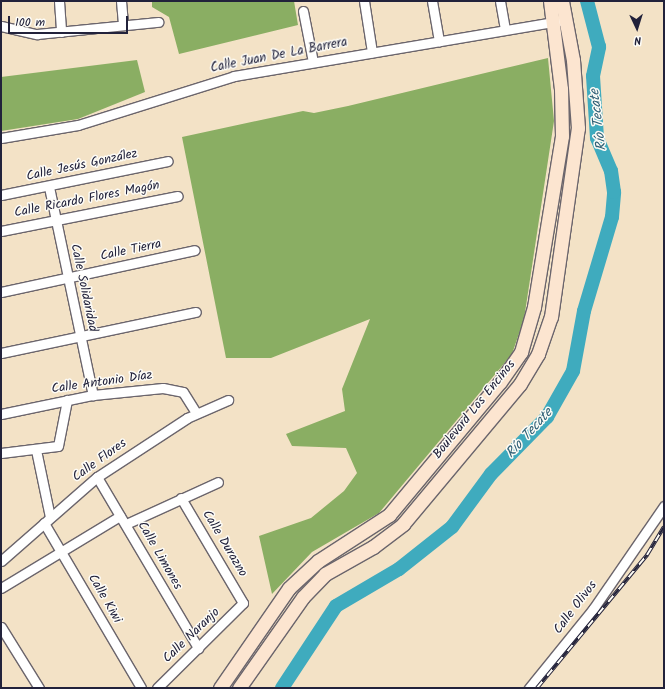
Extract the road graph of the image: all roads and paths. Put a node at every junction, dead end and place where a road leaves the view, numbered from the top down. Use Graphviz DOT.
graph roads {
  1 [pos="59,1"];
  2 [pos="121,1"];
  3 [pos="364,1"];
  4 [pos="432,1"];
  5 [pos="500,1"];
  6 [pos="550,1"];
  7 [pos="562,1"];
  8 [pos="303,11"];
  9 [pos="567,20"];
  10 [pos="158,22"];
  11 [pos="554,22"];
  12 [pos="123,25"];
  13 [pos="1,26"];
  14 [pos="505,30"];
  15 [pos="61,32"];
  16 [pos="439,41"];
  17 [pos="372,52"];
  18 [pos="313,62"];
  19 [pos="1,138"];
  20 [pos="168,161"];
  21 [pos="49,187"];
  22 [pos="1,195"];
  23 [pos="178,196"];
  24 [pos="56,219"];
  25 [pos="1,231"];
  26 [pos="195,250"];
  27 [pos="68,278"];
  28 [pos="1,292"];
  29 [pos="196,312"];
  30 [pos="80,336"];
  31 [pos="1,353"];
  32 [pos="93,395"];
  33 [pos="67,400"];
  34 [pos="228,400"];
  35 [pos="196,413"];
  36 [pos="1,414"];
  37 [pos="36,450"];
  38 [pos="1,453"];
  39 [pos="97,476"];
  40 [pos="218,482"];
  41 [pos="181,498"];
  42 [pos="664,506"];
  43 [pos="120,516"];
  44 [pos="47,520"];
  45 [pos="126,524"];
  46 [pos="61,551"];
  47 [pos="1,561"];
  48 [pos="1,588"];
  49 [pos="244,603"];
  50 [pos="1,627"];
  51 [pos="252,640"];
  52 [pos="198,648"];
  53 [pos="265,648"];
  54 [pos="39,688"];
  55 [pos="141,688"];
  56 [pos="157,688"];
  57 [pos="220,688"];
  58 [pos="239,688"];
  59 [pos="529,688"];
  1 -- 15 [label="street"];
  2 -- 12 [label="street"];
  3 -- 17 [label="street"];
  4 -- 16 [label="street"];
  5 -- 14 [label="street"];
  6 -- 11 [label="main road, Boulevard Los Encinos"];
  7 -- 9 [label="main road, Boulevard Los Encinos"];
  8 -- 18 [label="street"];
  9 -- 11 [label="street, Calle Juan De La Barrera"];
  9 -- 53 [label="main road, Boulevard Los Encinos"];
  10 -- 12 [label="street"];
  11 -- 14 [label="street, Calle Juan De La Barrera"];
  11 -- 51 [label="main road, Boulevard Los Encinos"];
  12 -- 15 [label="street"];
  13 -- 15 [label="street"];
  14 -- 16 [label="street, Calle Juan De La Barrera"];
  16 -- 17 [label="street, Calle Juan De La Barrera"];
  17 -- 18 [label="street, Calle Juan De La Barrera"];
  18 -- 19 [label="street, Calle Juan De La Barrera"];
  20 -- 21 [label="street, Calle Jesús González"];
  21 -- 22 [label="street, Calle Jesús González"];
  21 -- 24 [label="street, Calle Solidaridad"];
  23 -- 24 [label="street, Calle Ricardo Flores Magón"];
  24 -- 25 [label="street, Calle Ricardo Flores Magón"];
  24 -- 27 [label="street, Calle Solidaridad"];
  26 -- 27 [label="street, Calle Tierra"];
  27 -- 28 [label="street, Calle Tierra"];
  27 -- 30 [label="street, Calle Solidaridad"];
  29 -- 30 [label="street"];
  30 -- 31 [label="street"];
  30 -- 32 [label="street, Calle Solidaridad"];
  32 -- 33 [label="street, Calle Antonio Díaz"];
  32 -- 35 [label="street, Calle Antonio Díaz"];
  33 -- 36 [label="street, Calle Antonio Díaz"];
  33 -- 37 [label="street"];
  34 -- 35 [label="street, Calle Flores"];
  35 -- 39 [label="street, Calle Flores"];
  37 -- 38 [label="street"];
  37 -- 44 [label="street, Calle Kiwi"];
  39 -- 43 [label="street, Calle Limones"];
  39 -- 44 [label="street, Calle Flores"];
  40 -- 41 [label="street"];
  41 -- 45 [label="street"];
  41 -- 49 [label="street, Calle Durazno"];
  42 -- 59 [label="street, Calle Olivos"];
  43 -- 45 [label="street, Calle Limones"];
  43 -- 46 [label="street"];
  44 -- 46 [label="street, Calle Kiwi"];
  44 -- 47 [label="street, Calle Flores"];
  45 -- 52 [label="street, Calle Limones"];
  46 -- 48 [label="street"];
  46 -- 55 [label="street, Calle Kiwi"];
  49 -- 52 [label="street, Calle Naranjo"];
  50 -- 54 [label="street"];
  51 -- 53 [label="main road"];
  51 -- 57 [label="main road, Boulevard Los Encinos"];
  52 -- 56 [label="street, Calle Naranjo"];
  53 -- 58 [label="main road, Boulevard Los Encinos"];
}
